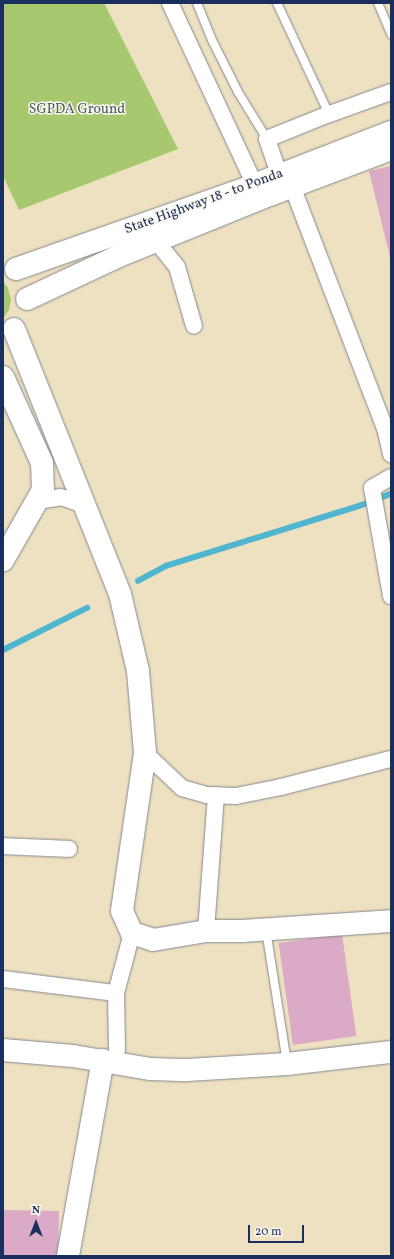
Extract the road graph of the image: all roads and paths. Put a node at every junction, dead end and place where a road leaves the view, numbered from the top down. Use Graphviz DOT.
graph roads {
  1 [pos="170,3"];
  2 [pos="197,3"];
  3 [pos="277,3"];
  4 [pos="378,3"];
  5 [pos="391,34"];
  6 [pos="391,92"];
  7 [pos="329,114"];
  8 [pos="391,132"];
  9 [pos="267,139"];
  10 [pos="391,149"];
  11 [pos="285,180"];
  12 [pos="258,191"];
  13 [pos="156,241"];
  14 [pos="10,264"];
  15 [pos="27,299"];
  16 [pos="194,326"];
  17 [pos="8,333"];
  18 [pos="3,377"];
  19 [pos="3,404"];
  20 [pos="22,416"];
  21 [pos="391,454"];
  22 [pos="391,477"];
  23 [pos="37,501"];
  24 [pos="84,505"];
  25 [pos="3,560"];
  26 [pos="391,596"];
  27 [pos="145,753"];
  28 [pos="391,759"];
  29 [pos="216,795"];
  30 [pos="3,846"];
  31 [pos="69,849"];
  32 [pos="391,921"];
  33 [pos="266,930"];
  34 [pos="206,932"];
  35 [pos="132,933"];
  36 [pos="3,979"];
  37 [pos="116,993"];
  38 [pos="3,1050"];
  39 [pos="391,1052"];
  40 [pos="110,1055"];
  41 [pos="287,1064"];
  42 [pos="68,1256"];
  1 -- 12 [label="street"];
  2 -- 9 [label="lane"];
  3 -- 7 [label="lane"];
  4 -- 5 [label="lane"];
  6 -- 7 [label="street"];
  7 -- 9 [label="street"];
  8 -- 11 [label="main road, State Highway 18 - to Ponda"];
  9 -- 11 [label="street"];
  10 -- 11 [label="main road, State Highway 18 - to Ponda"];
  11 -- 12 [label="main road, State Highway 18 - to Ponda"];
  11 -- 21 [label="street"];
  12 -- 13 [label="main road, State Highway 18 - to Ponda"];
  12 -- 14 [label="main road, State Highway 18 - to Ponda"];
  13 -- 15 [label="main road, State Highway 18 - to Ponda"];
  13 -- 16 [label="street"];
  14 -- 15 [label="main road"];
  15 -- 17 [label="main road"];
  17 -- 24 [label="main road"];
  18 -- 20 [label="main road"];
  19 -- 20 [label="main road"];
  20 -- 23 [label="main road"];
  22 -- 26 [label="street"];
  23 -- 24 [label="street"];
  23 -- 25 [label="main road"];
  24 -- 27 [label="main road"];
  27 -- 29 [label="street"];
  27 -- 35 [label="main road"];
  28 -- 29 [label="street"];
  29 -- 34 [label="street"];
  30 -- 31 [label="street"];
  32 -- 33 [label="main road"];
  33 -- 34 [label="main road"];
  33 -- 41 [label="lane"];
  34 -- 35 [label="main road"];
  35 -- 37 [label="street"];
  36 -- 37 [label="street"];
  37 -- 40 [label="street"];
  38 -- 40 [label="main road"];
  39 -- 41 [label="main road"];
  40 -- 41 [label="main road"];
  40 -- 42 [label="main road"];
}
